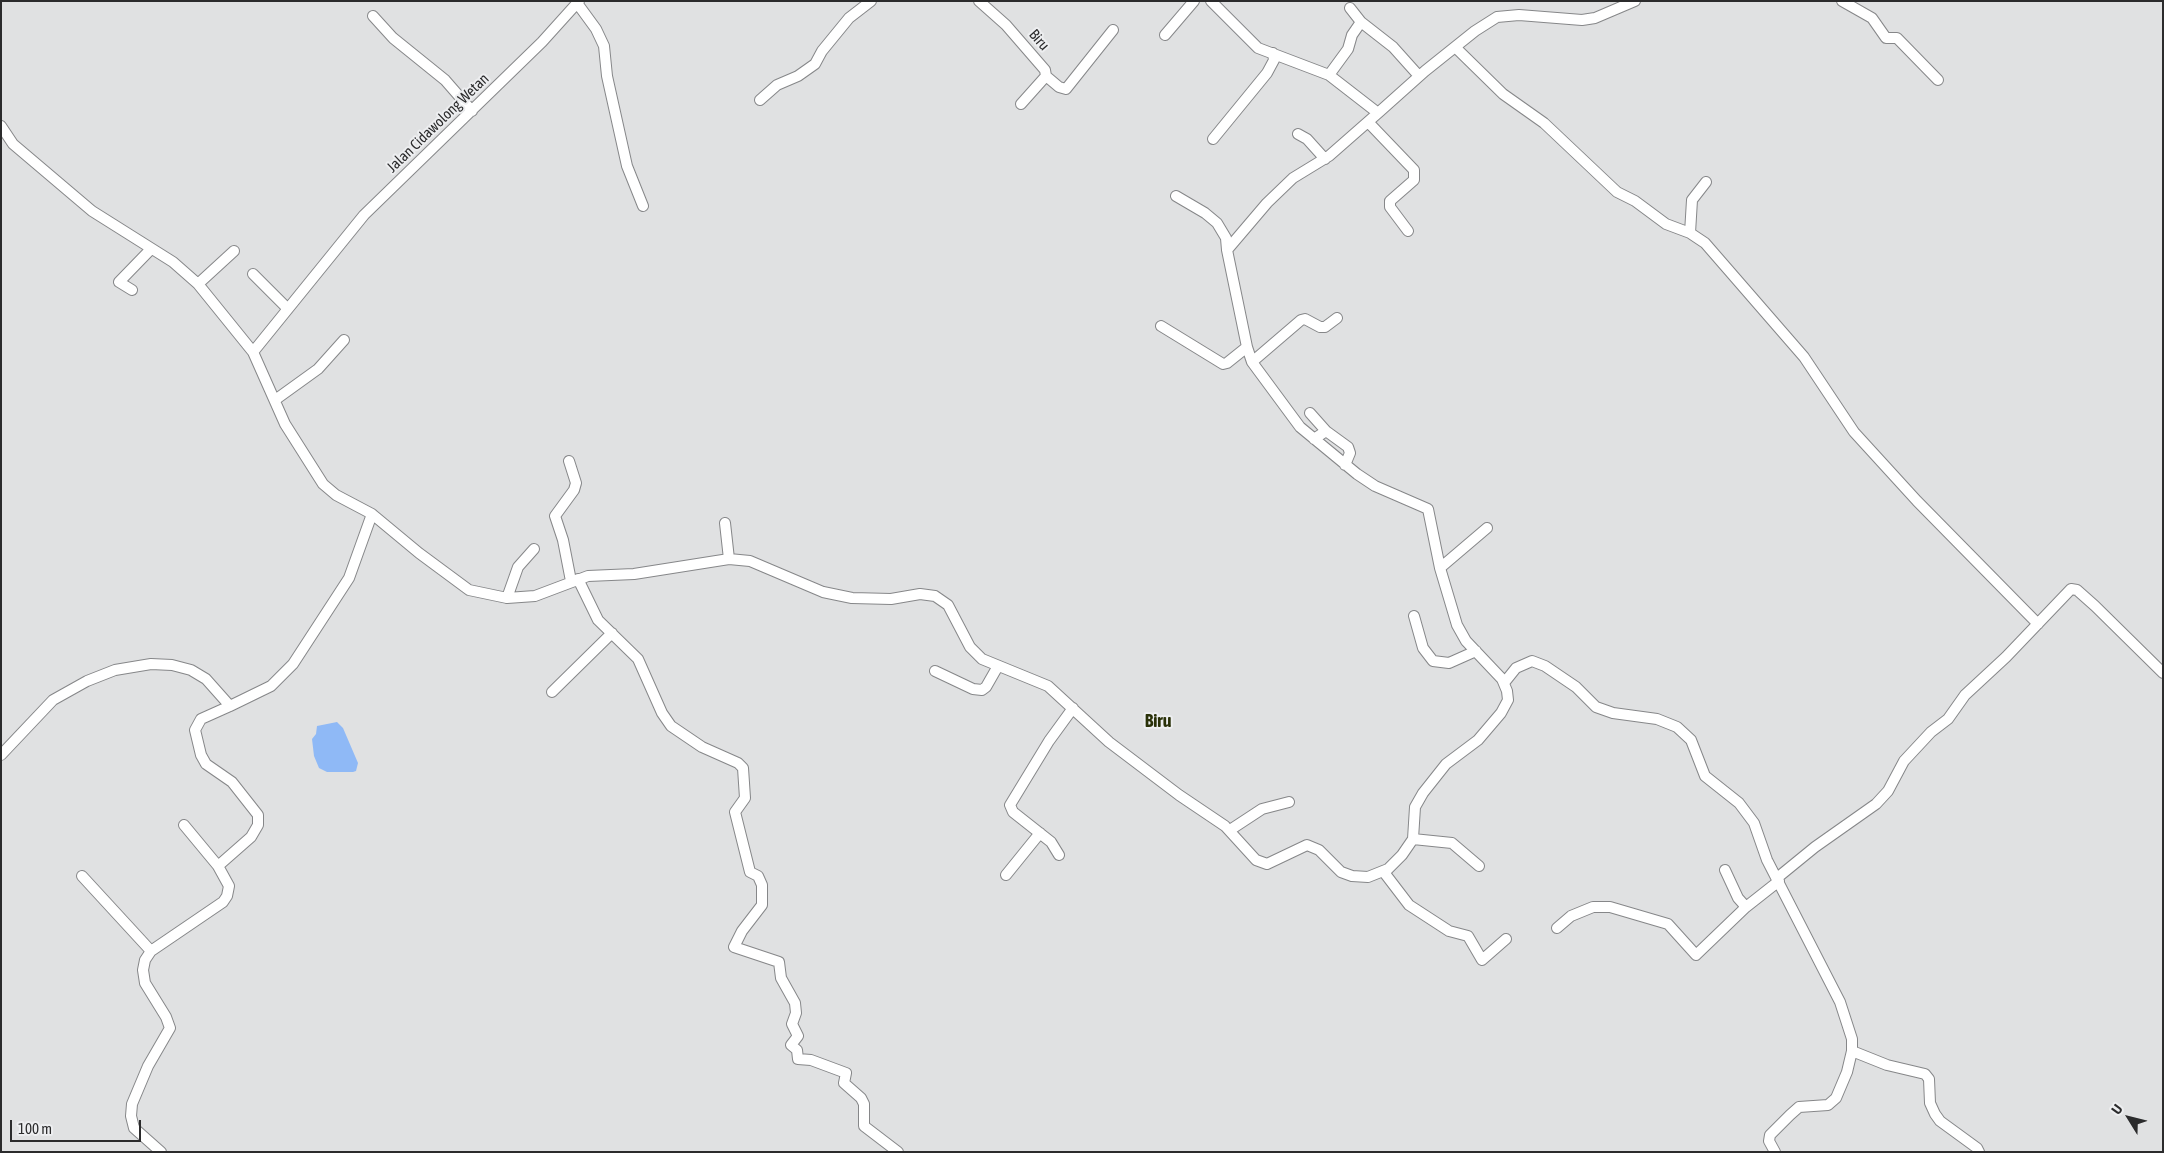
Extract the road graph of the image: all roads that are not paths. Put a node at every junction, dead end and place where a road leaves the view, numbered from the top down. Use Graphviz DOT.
graph roads {
  1 [pos="871,1"];
  2 [pos="979,1"];
  3 [pos="1194,1"];
  4 [pos="1211,1"];
  5 [pos="1635,1"];
  6 [pos="1842,1"];
  7 [pos="578,2"];
  8 [pos="1350,8"];
  9 [pos="373,16"];
  10 [pos="1361,22"];
  11 [pos="1113,30"];
  12 [pos="1165,36"];
  13 [pos="1455,47"];
  14 [pos="1273,53"];
  15 [pos="1329,75"];
  16 [pos="1046,76"];
  17 [pos="1418,76"];
  18 [pos="1938,80"];
  19 [pos="760,100"];
  20 [pos="1021,104"];
  21 [pos="472,111"];
  22 [pos="1378,113"];
  23 [pos="1368,122"];
  24 [pos="1,126"];
  25 [pos="1298,134"];
  26 [pos="1213,139"];
  27 [pos="1325,159"];
  28 [pos="1706,182"];
  29 [pos="1176,196"];
  30 [pos="643,206"];
  31 [pos="1408,230"];
  32 [pos="1690,233"];
  33 [pos="151,249"];
  34 [pos="1227,250"];
  35 [pos="234,251"];
  36 [pos="253,274"];
  37 [pos="198,284"];
  38 [pos="132,290"];
  39 [pos="288,309"];
  40 [pos="1337,318"];
  41 [pos="1161,326"];
  42 [pos="344,340"];
  43 [pos="1247,347"];
  44 [pos="253,352"];
  45 [pos="1252,362"];
  46 [pos="276,400"];
  47 [pos="1310,413"];
  48 [pos="1326,431"];
  49 [pos="1314,439"];
  50 [pos="569,460"];
  51 [pos="1345,465"];
  52 [pos="372,514"];
  53 [pos="725,523"];
  54 [pos="1487,528"];
  55 [pos="534,548"];
  56 [pos="728,559"];
  57 [pos="1440,568"];
  58 [pos="574,580"];
  59 [pos="507,598"];
  60 [pos="1414,616"];
  61 [pos="2038,624"];
  62 [pos="612,633"];
  63 [pos="1476,651"];
  64 [pos="998,666"];
  65 [pos="935,670"];
  66 [pos="2163,673"];
  67 [pos="1504,683"];
  68 [pos="552,692"];
  69 [pos="230,706"];
  70 [pos="1073,708"];
  71 [pos="1,756"];
  72 [pos="1289,802"];
  73 [pos="184,826"];
  74 [pos="1230,830"];
  75 [pos="1040,833"];
  76 [pos="1413,839"];
  77 [pos="1059,855"];
  78 [pos="218,866"];
  79 [pos="1479,866"];
  80 [pos="1724,870"];
  81 [pos="1382,871"];
  82 [pos="1006,875"];
  83 [pos="82,876"];
  84 [pos="1778,880"];
  85 [pos="1746,907"];
  86 [pos="1557,928"];
  87 [pos="1506,939"];
  88 [pos="151,952"];
  89 [pos="1852,1051"];
  90 [pos="161,1152"];
  91 [pos="898,1152"];
  92 [pos="1774,1152"];
  93 [pos="1979,1152"];
  1 -- 19 [label="street"];
  2 -- 16 [label="street, Biru"];
  3 -- 12 [label="street"];
  4 -- 14 [label="street"];
  5 -- 13 [label="street"];
  6 -- 18 [label="street"];
  7 -- 21 [label="street, Jalan Cidawolong Wetan"];
  7 -- 30 [label="street"];
  8 -- 10 [label="street"];
  9 -- 21 [label="street"];
  10 -- 15 [label="street"];
  10 -- 17 [label="street"];
  11 -- 16 [label="street"];
  13 -- 17 [label="street"];
  13 -- 32 [label="street"];
  14 -- 15 [label="street"];
  14 -- 26 [label="street"];
  15 -- 22 [label="street"];
  16 -- 20 [label="street"];
  17 -- 22 [label="street"];
  21 -- 39 [label="street, Jalan Cidawolong Wetan"];
  22 -- 23 [label="street"];
  23 -- 27 [label="street"];
  23 -- 31 [label="street"];
  24 -- 33 [label="street"];
  25 -- 27 [label="street"];
  27 -- 34 [label="street"];
  28 -- 32 [label="street"];
  29 -- 34 [label="street"];
  32 -- 61 [label="street"];
  33 -- 37 [label="street"];
  33 -- 38 [label="street"];
  34 -- 43 [label="street"];
  35 -- 37 [label="street"];
  36 -- 39 [label="street"];
  37 -- 44 [label="street"];
  39 -- 44 [label="street"];
  40 -- 45 [label="street"];
  41 -- 43 [label="street"];
  42 -- 46 [label="street"];
  43 -- 45 [label="street"];
  44 -- 46 [label="street"];
  45 -- 49 [label="street"];
  46 -- 52 [label="street"];
  47 -- 48 [label="street"];
  48 -- 49 [label="street"];
  48 -- 51 [label="street"];
  49 -- 51 [label="street"];
  50 -- 58 [label="street"];
  51 -- 57 [label="street"];
  52 -- 59 [label="street"];
  52 -- 69 [label="street"];
  53 -- 56 [label="street"];
  54 -- 57 [label="street"];
  55 -- 59 [label="street"];
  56 -- 58 [label="street"];
  56 -- 64 [label="street"];
  57 -- 63 [label="street"];
  58 -- 59 [label="street"];
  58 -- 62 [label="street"];
  60 -- 63 [label="street"];
  61 -- 66 [label="street"];
  61 -- 84 [label="street"];
  62 -- 68 [label="street"];
  62 -- 91 [label="street"];
  63 -- 67 [label="street"];
  64 -- 65 [label="street"];
  64 -- 70 [label="street"];
  67 -- 76 [label="street"];
  67 -- 84 [label="street"];
  69 -- 71 [label="street"];
  69 -- 78 [label="street"];
  70 -- 74 [label="street"];
  70 -- 75 [label="street"];
  72 -- 74 [label="street"];
  73 -- 78 [label="street"];
  74 -- 81 [label="street"];
  75 -- 77 [label="street"];
  75 -- 82 [label="street"];
  76 -- 79 [label="street"];
  76 -- 81 [label="street"];
  78 -- 88 [label="street"];
  80 -- 85 [label="street"];
  81 -- 87 [label="street"];
  83 -- 88 [label="street"];
  84 -- 85 [label="street"];
  84 -- 89 [label="street"];
  85 -- 86 [label="street"];
  88 -- 90 [label="street"];
  89 -- 92 [label="street"];
  89 -- 93 [label="street"];
}
